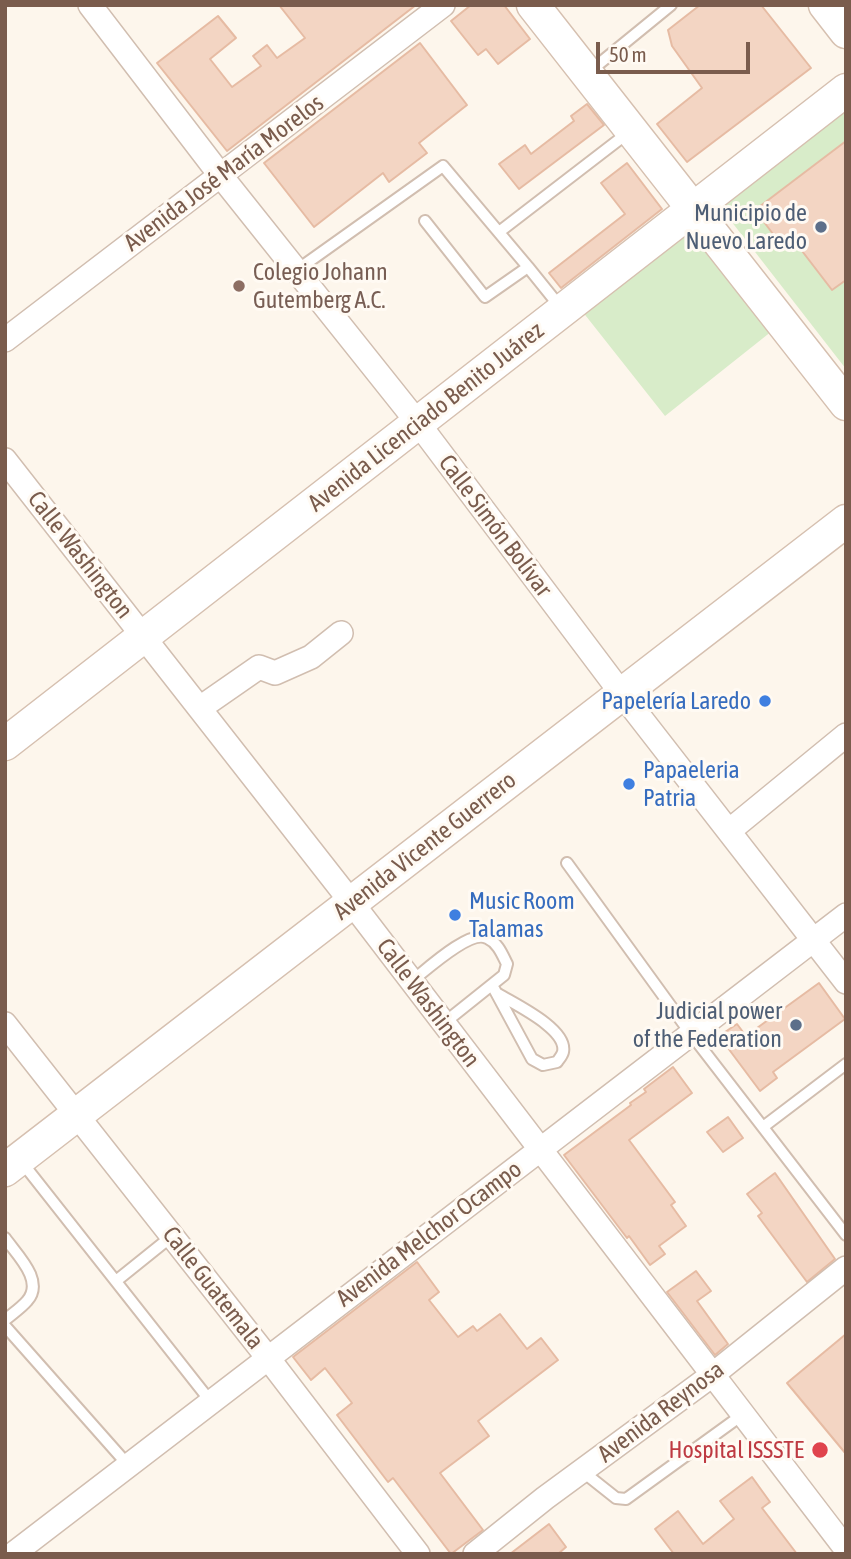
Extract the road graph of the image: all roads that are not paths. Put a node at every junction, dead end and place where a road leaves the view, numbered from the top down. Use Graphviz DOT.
graph roads {
  1 [pos="90,5"];
  2 [pos="443,5"];
  3 [pos="533,5"];
  4 [pos="671,5"];
  5 [pos="825,5"];
  6 [pos="846,32"];
  7 [pos="587,73"];
  8 [pos="846,90"];
  9 [pos="631,130"];
  10 [pos="221,176"];
  11 [pos="694,209"];
  12 [pos="425,221"];
  13 [pos="499,232"];
  14 [pos="528,267"];
  15 [pos="298,270"];
  16 [pos="563,310"];
  17 [pos="5,340"];
  18 [pos="846,404"];
  19 [pos="418,423"];
  20 [pos="5,460"];
  21 [pos="846,521"];
  22 [pos="341,633"];
  23 [pos="144,637"];
  24 [pos="622,694"];
  25 [pos="200,708"];
  26 [pos="846,735"];
  27 [pos="5,744"];
  28 [pos="729,831"];
  29 [pos="567,863"];
  30 [pos="352,903"];
  31 [pos="846,915"];
  32 [pos="814,939"];
  33 [pos="412,981"];
  34 [pos="846,982"];
  35 [pos="495,989"];
  36 [pos="444,1023"];
  37 [pos="5,1024"];
  38 [pos="691,1034"];
  39 [pos="846,1064"];
  40 [pos="77,1115"];
  41 [pos="763,1127"];
  42 [pos="540,1149"];
  43 [pos="13,1165"];
  44 [pos="845,1234"];
  45 [pos="172,1236"];
  46 [pos="5,1238"];
  47 [pos="846,1268"];
  48 [pos="116,1281"];
  49 [pos="5,1320"];
  50 [pos="5,1326"];
  51 [pos="268,1358"];
  52 [pos="711,1376"];
  53 [pos="211,1402"];
  54 [pos="742,1415"];
  55 [pos="128,1465"];
  56 [pos="582,1471"];
  57 [pos="846,1549"];
  58 [pos="13,1554"];
  59 [pos="418,1554"];
  60 [pos="475,1554"];
  1 -- 10 [label="street, Calle Simón Bolívar"];
  2 -- 10 [label="street, Avenida José María Morelos"];
  3 -- 7 [label="main road"];
  4 -- 7 [label="lane"];
  5 -- 6 [label="main road"];
  7 -- 9 [label="main road"];
  8 -- 11 [label="main road, Avenida Licenciado Benito Juárez"];
  9 -- 11 [label="main road"];
  9 -- 13 [label="lane"];
  10 -- 15 [label="street, Calle Simón Bolívar"];
  10 -- 17 [label="street, Avenida José María Morelos"];
  11 -- 16 [label="main road, Avenida Licenciado Benito Juárez"];
  11 -- 18 [label="main road"];
  12 -- 14 [label="lane"];
  13 -- 14 [label="lane"];
  13 -- 15 [label="lane"];
  14 -- 16 [label="lane"];
  15 -- 19 [label="street, Calle Simón Bolívar"];
  16 -- 19 [label="main road, Avenida Licenciado Benito Juárez"];
  19 -- 23 [label="main road, Avenida Licenciado Benito Juárez"];
  19 -- 24 [label="street, Calle Simón Bolívar"];
  20 -- 23 [label="street, Calle Washington"];
  21 -- 24 [label="main road, Avenida Vicente Guerrero"];
  22 -- 25 [label="street"];
  23 -- 25 [label="street, Calle Washington"];
  23 -- 27 [label="main road, Avenida Licenciado Benito Juárez"];
  24 -- 28 [label="street, Calle Simón Bolívar"];
  24 -- 30 [label="main road, Avenida Vicente Guerrero"];
  25 -- 30 [label="street, Calle Washington"];
  26 -- 28 [label="street"];
  28 -- 32 [label="street, Calle Simón Bolívar"];
  29 -- 38 [label="lane"];
  30 -- 33 [label="street, Calle Washington"];
  30 -- 40 [label="main road, Avenida Vicente Guerrero"];
  31 -- 32 [label="street, Avenida Melchor Ocampo"];
  32 -- 34 [label="street, Calle Simón Bolívar"];
  32 -- 38 [label="street, Avenida Melchor Ocampo"];
  33 -- 35 [label="lane"];
  33 -- 36 [label="street, Calle Washington"];
  35 -- 35 [label="lane"];
  35 -- 36 [label="lane"];
  36 -- 42 [label="street, Calle Washington"];
  37 -- 40 [label="street, Calle Guatemala"];
  38 -- 41 [label="lane"];
  38 -- 42 [label="street, Avenida Melchor Ocampo"];
  39 -- 41 [label="lane"];
  40 -- 43 [label="main road, Avenida Vicente Guerrero"];
  40 -- 45 [label="street, Calle Guatemala"];
  41 -- 44 [label="lane"];
  42 -- 51 [label="street, Avenida Melchor Ocampo"];
  42 -- 52 [label="street, Calle Washington"];
  43 -- 48 [label="lane"];
  45 -- 48 [label="lane"];
  45 -- 51 [label="street, Calle Guatemala"];
  46 -- 49 [label="lane"];
  47 -- 52 [label="street, Avenida Reynosa"];
  48 -- 53 [label="lane"];
  50 -- 55 [label="lane"];
  51 -- 53 [label="street, Avenida Melchor Ocampo"];
  51 -- 59 [label="street, Calle Guatemala"];
  52 -- 54 [label="street, Calle Washington"];
  52 -- 56 [label="street, Avenida Reynosa"];
  53 -- 55 [label="street, Avenida Melchor Ocampo"];
  54 -- 56 [label="lane"];
  54 -- 57 [label="street, Calle Washington"];
  55 -- 58 [label="street, Avenida Melchor Ocampo"];
  56 -- 60 [label="street, Avenida Reynosa"];
}
